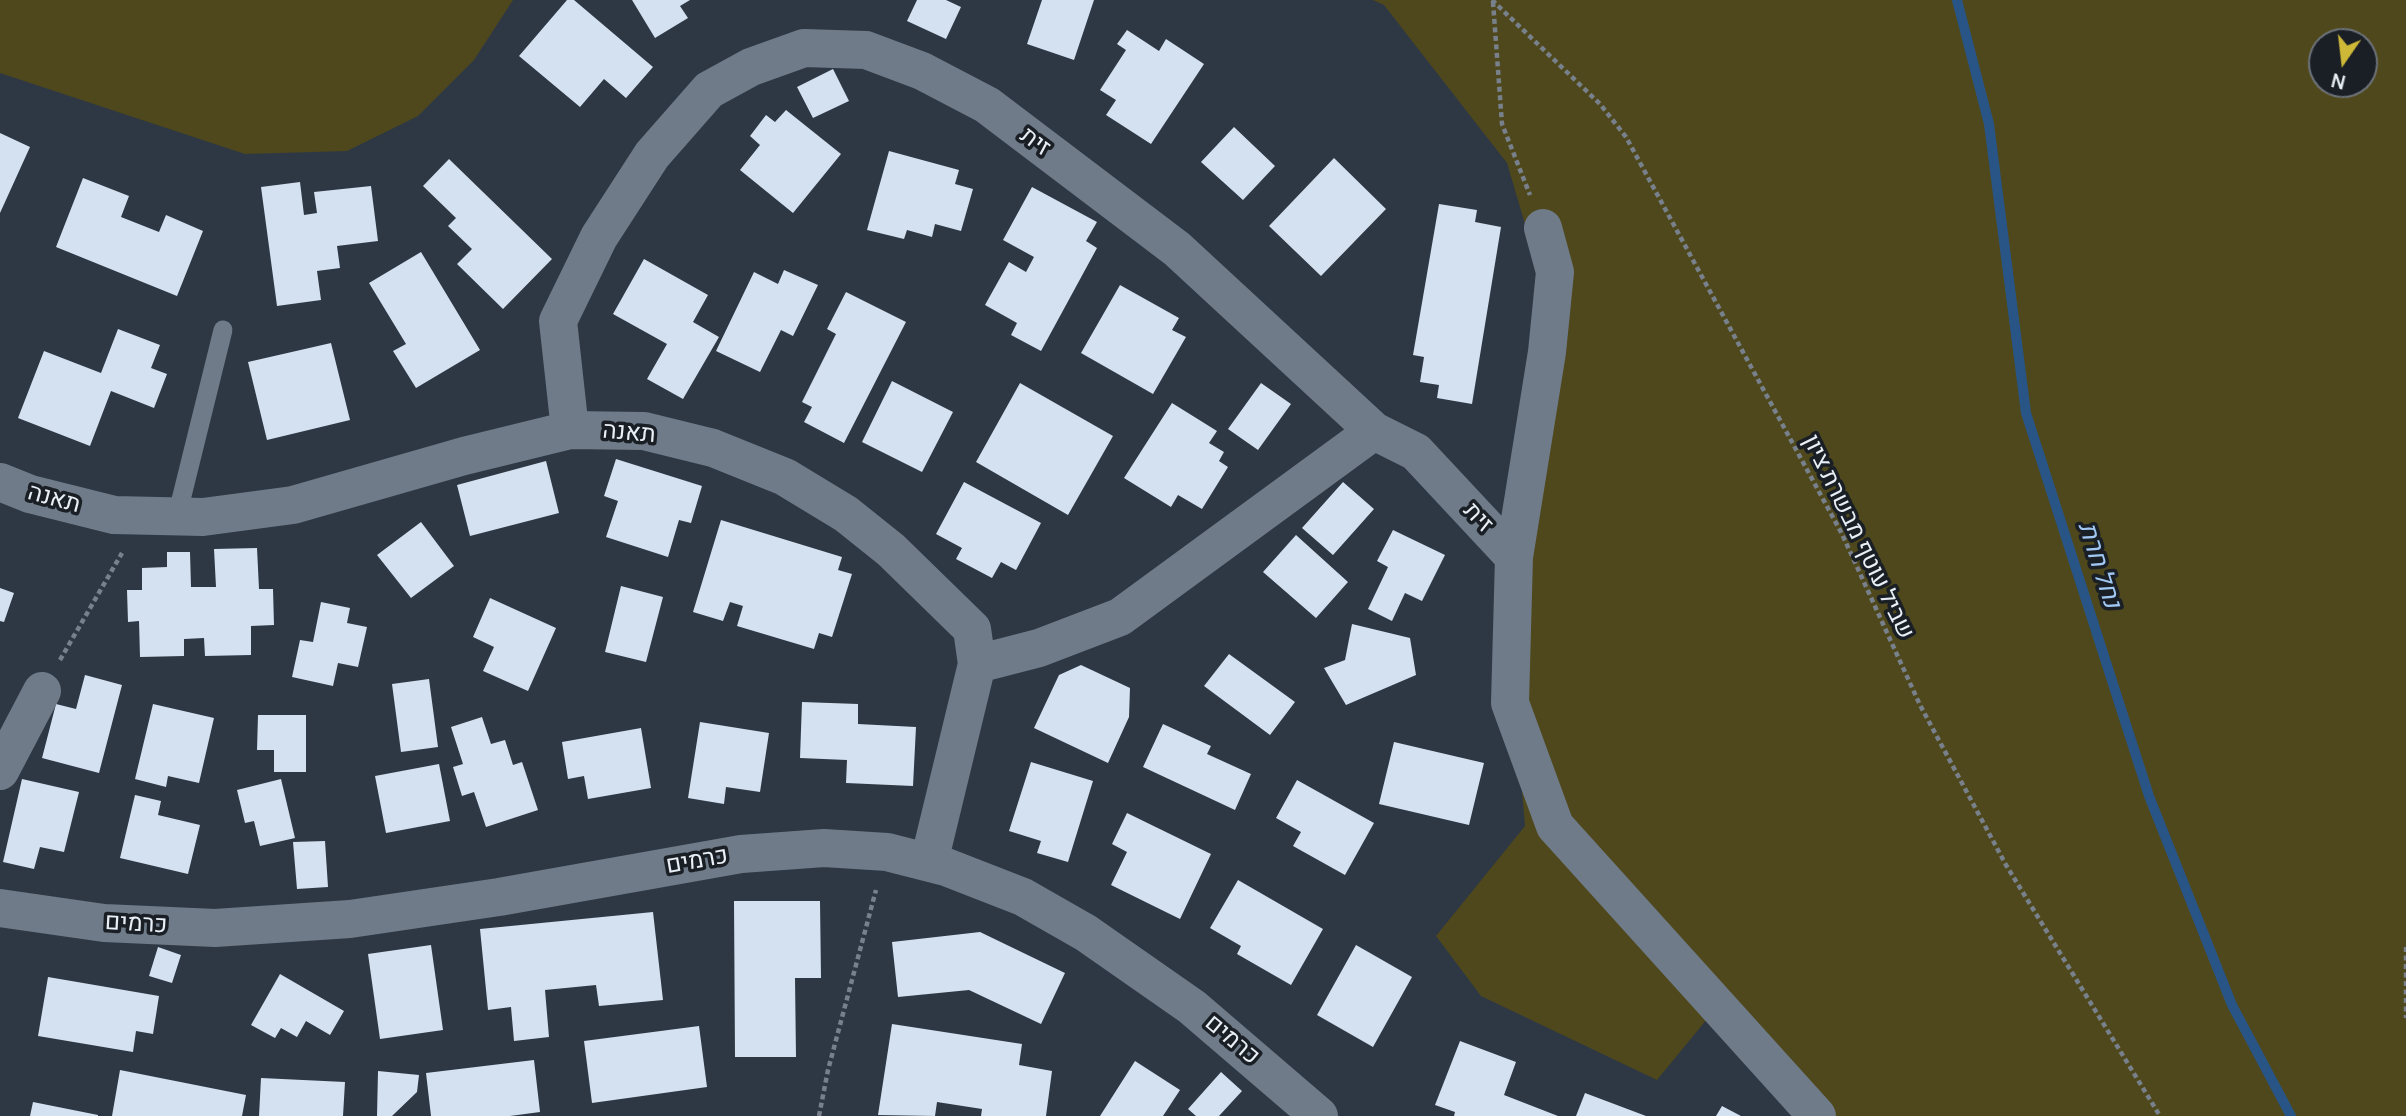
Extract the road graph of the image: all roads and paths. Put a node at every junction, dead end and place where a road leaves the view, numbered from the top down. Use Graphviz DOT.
graph roads {
  1 [pos="1492,0"];
  2 [pos="1543,228"];
  3 [pos="223,330"];
  4 [pos="570,430"];
  5 [pos="1374,431"];
  6 [pos="0,482"];
  7 [pos="160,516"];
  8 [pos="1514,557"];
  9 [pos="976,664"];
  10 [pos="42,691"];
  11 [pos="0,771"];
  12 [pos="887,852"];
  13 [pos="929,862"];
  14 [pos="0,908"];
  15 [pos="2406,947"];
  16 [pos="2406,1018"];
  17 [pos="819,1116"];
  18 [pos="1319,1116"];
  19 [pos="1817,1116"];
  20 [pos="2160,1116"];
  1 -- 2 [label="path"];
  1 -- 20 [label="path, שביל עוטף מבשרת ציון"];
  2 -- 8 [label="street"];
  3 -- 7 [label="lane"];
  4 -- 5 [label="street, זית"];
  4 -- 7 [label="street, תאנה"];
  4 -- 9 [label="street, תאנה"];
  5 -- 8 [label="street, זית"];
  5 -- 9 [label="street"];
  6 -- 7 [label="street, תאנה"];
  7 -- 10 [label="path"];
  8 -- 19 [label="street"];
  9 -- 13 [label="street, תאנה"];
  10 -- 11 [label="street"];
  12 -- 13 [label="street, כרמים"];
  12 -- 14 [label="street, כרמים"];
  12 -- 17 [label="path"];
  13 -- 18 [label="street, כרמים"];
  15 -- 16 [label="path"];
}
